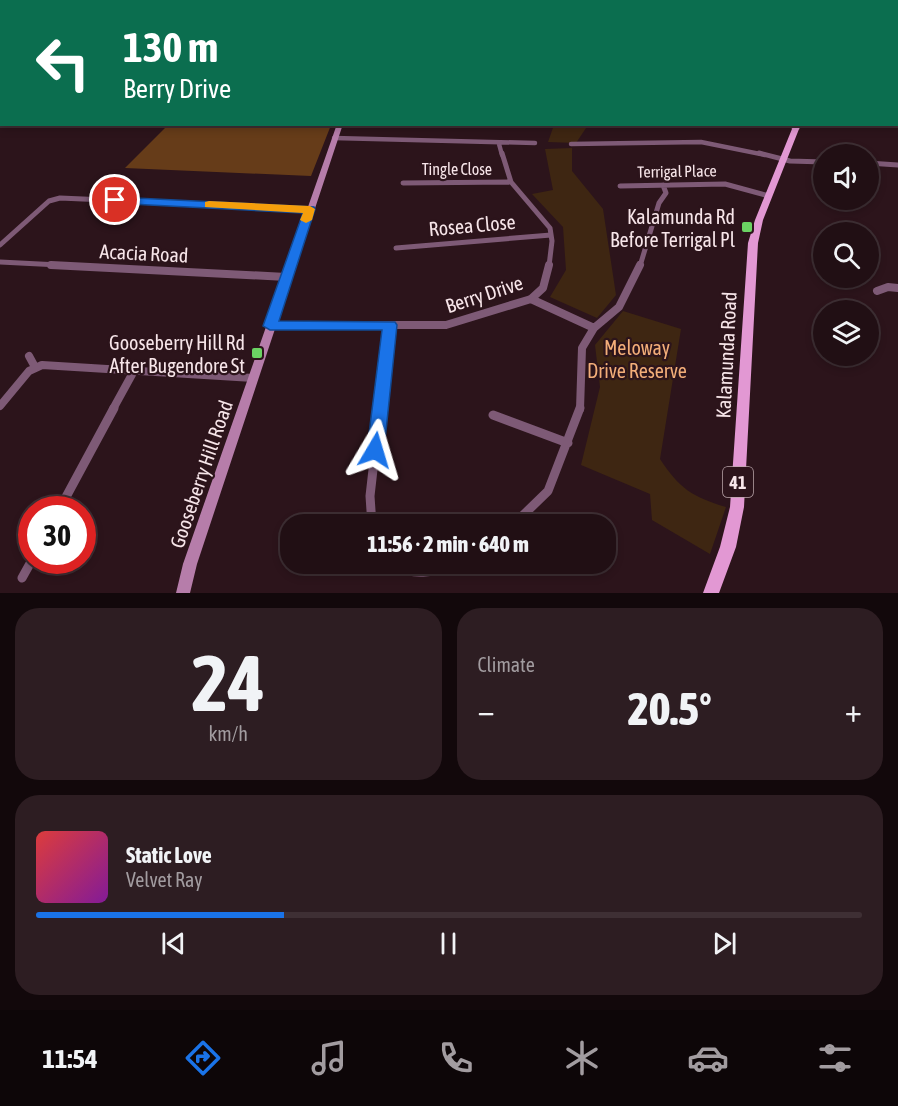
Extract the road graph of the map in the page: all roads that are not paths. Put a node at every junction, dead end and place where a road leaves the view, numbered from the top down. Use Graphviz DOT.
graph roads {
  1 [pos="798,126"];
  2 [pos="337,129"];
  3 [pos="535,143"];
  4 [pos="499,144"];
  5 [pos="571,144"];
  6 [pos="784,158"];
  7 [pos="813,161"];
  8 [pos="879,164"];
  9 [pos="898,165"];
  10 [pos="511,182"];
  11 [pos="403,183"];
  12 [pos="663,185"];
  13 [pos="620,186"];
  14 [pos="769,196"];
  15 [pos="310,209"];
  16 [pos="551,235"];
  17 [pos="0,245"];
  18 [pos="396,248"];
  19 [pos="0,262"];
  20 [pos="286,277"];
  21 [pos="898,288"];
  22 [pos="877,291"];
  23 [pos="531,299"];
  24 [pos="390,325"];
  25 [pos="270,326"];
  26 [pos="594,328"];
  27 [pos="29,356"];
  28 [pos="35,367"];
  29 [pos="135,369"];
  30 [pos="253,378"];
  31 [pos="0,406"];
  32 [pos="493,415"];
  33 [pos="568,442"];
  34 [pos="67,496"];
  35 [pos="371,514"];
  36 [pos="524,514"];
  37 [pos="24,574"];
  38 [pos="22,578"];
  39 [pos="183,593"];
  40 [pos="711,593"];
  1 -- 6 [label="main road, Kalamunda Road / 41"];
  2 -- 4 [label="street"];
  2 -- 15 [label="street, Gooseberry Hill Road"];
  3 -- 4 [label="street"];
  4 -- 10 [label="street"];
  5 -- 6 [label="street"];
  6 -- 7 [label="street"];
  6 -- 14 [label="main road, Kalamunda Road / 41"];
  8 -- 9 [label="street"];
  10 -- 11 [label="street, Tingle Close"];
  10 -- 16 [label="street"];
  12 -- 13 [label="street, Terrigal Place"];
  12 -- 14 [label="street, Terrigal Place"];
  12 -- 26 [label="street"];
  14 -- 40 [label="main road, Kalamunda Road / 41"];
  15 -- 17 [label="street"];
  15 -- 20 [label="street, Gooseberry Hill Road"];
  16 -- 18 [label="street, Rosea Close"];
  16 -- 23 [label="street, Berry Drive"];
  19 -- 20 [label="street, Acacia Road"];
  20 -- 25 [label="street, Gooseberry Hill Road"];
  21 -- 22 [label="street"];
  23 -- 24 [label="street, Berry Drive"];
  23 -- 26 [label="street"];
  24 -- 25 [label="street, Berry Drive"];
  24 -- 35 [label="street"];
  25 -- 30 [label="street, Gooseberry Hill Road"];
  26 -- 33 [label="street"];
  27 -- 28 [label="street"];
  28 -- 29 [label="street"];
  28 -- 31 [label="street"];
  29 -- 30 [label="street"];
  29 -- 34 [label="street"];
  30 -- 39 [label="street, Gooseberry Hill Road"];
  32 -- 33 [label="street"];
  33 -- 36 [label="street"];
  37 -- 38 [label="street"];
}
